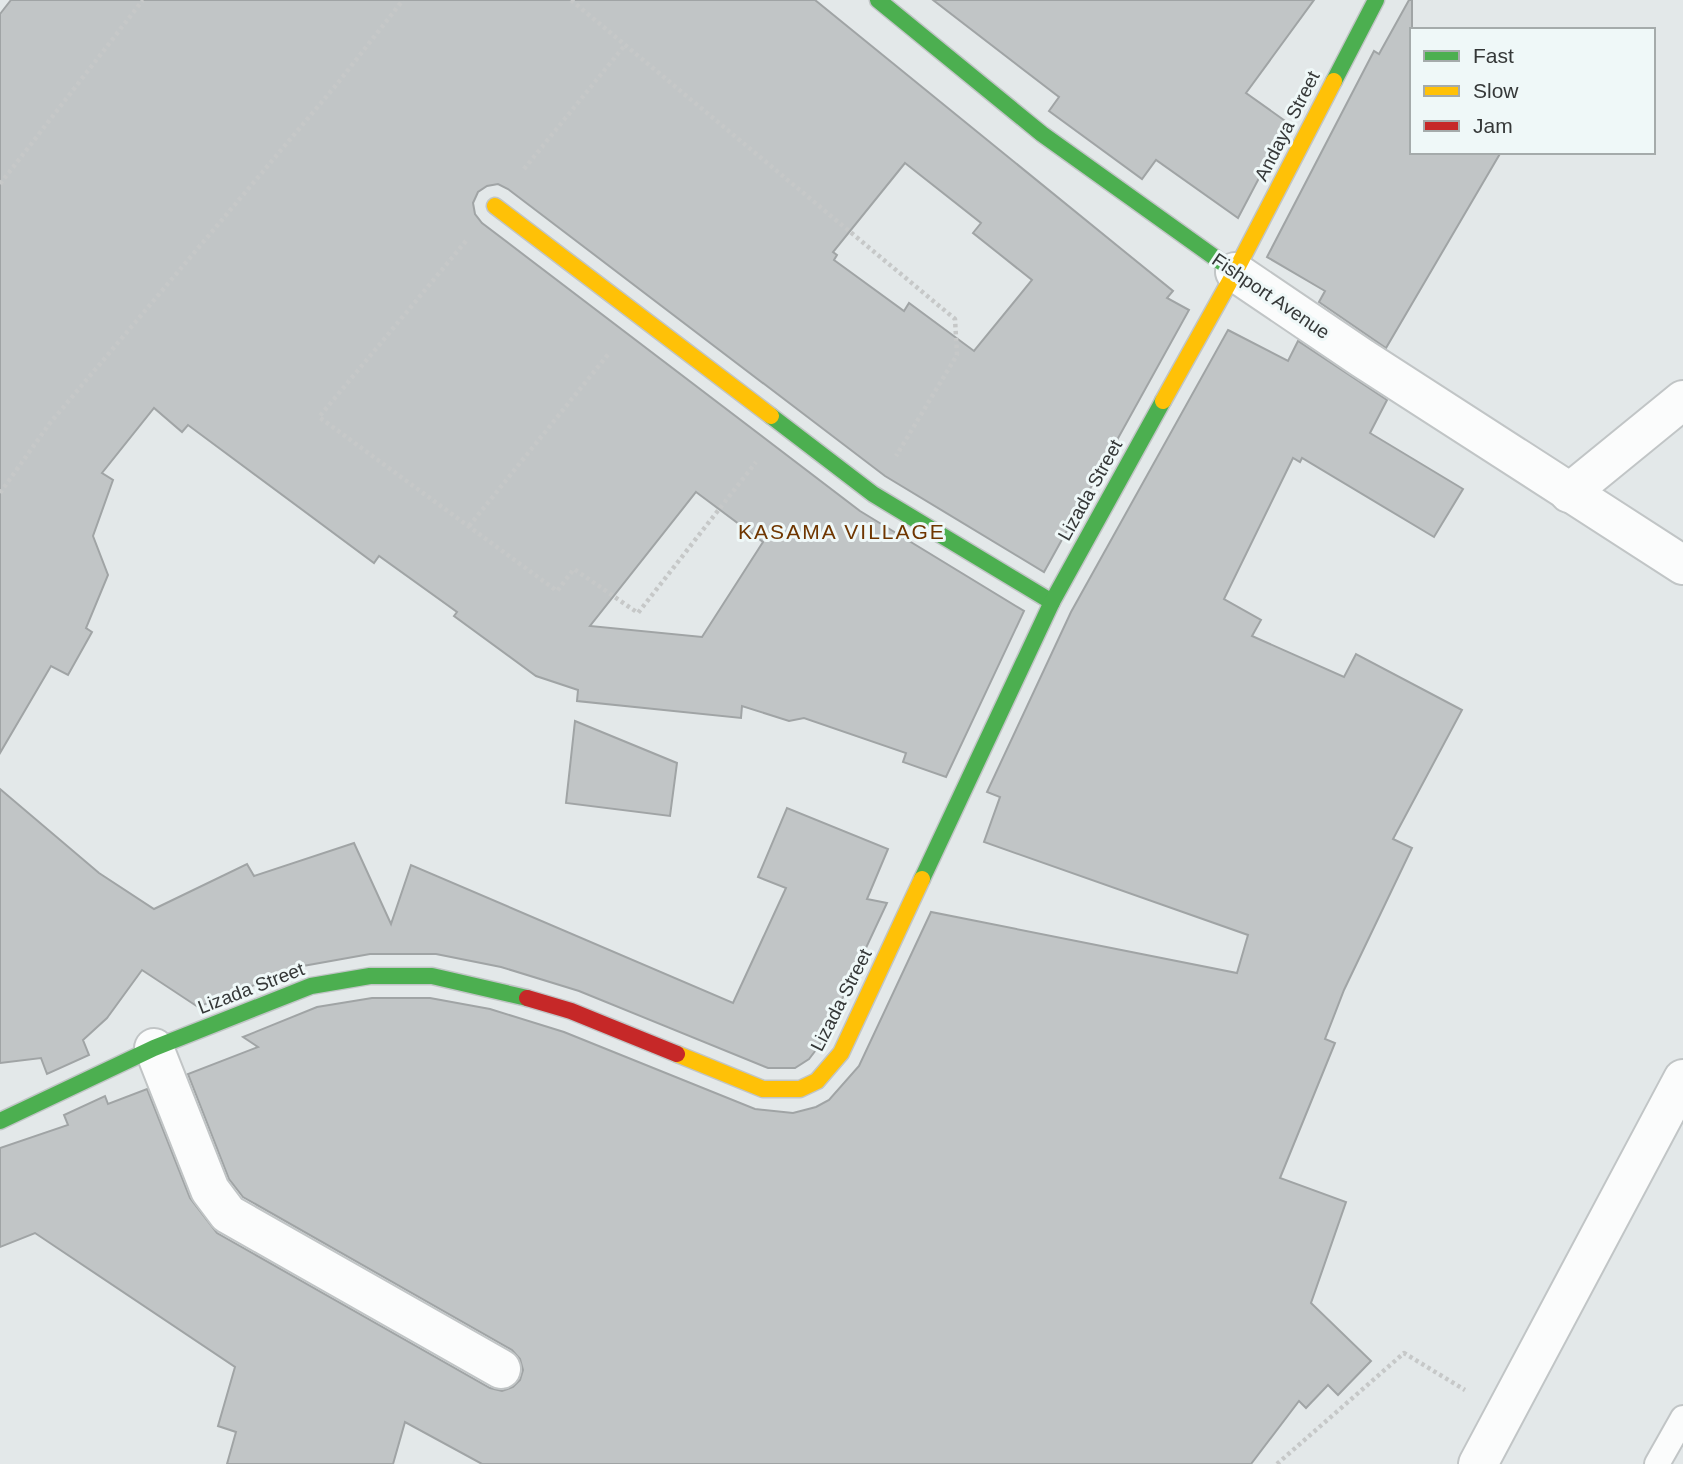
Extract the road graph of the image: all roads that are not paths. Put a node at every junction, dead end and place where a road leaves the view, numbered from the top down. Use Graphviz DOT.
graph roads {
  1 [pos="878,0"];
  2 [pos="1376,0"];
  3 [pos="495,205"];
  4 [pos="1235,272"];
  5 [pos="1683,400"];
  6 [pos="1569,494"];
  7 [pos="1683,565"];
  8 [pos="1052,602"];
  9 [pos="154,1048"];
  10 [pos="1683,1079"];
  11 [pos="0,1121"];
  12 [pos="501,1369"];
  13 [pos="1683,1418"];
  14 [pos="1478,1464"];
  15 [pos="1657,1464"];
  1 -- 4 [label="street, Fishport Avenue"];
  2 -- 4 [label="street, Andaya Street"];
  3 -- 8 [label="street"];
  4 -- 6 [label="street, Fishport Avenue"];
  4 -- 8 [label="street, Lizada Street"];
  5 -- 6 [label="street"];
  6 -- 7 [label="street, Fishport Avenue"];
  8 -- 9 [label="street, Lizada Street"];
  9 -- 11 [label="street, Lizada Street"];
  9 -- 12 [label="street"];
  10 -- 14 [label="street"];
  13 -- 15 [label="lane"];
}
